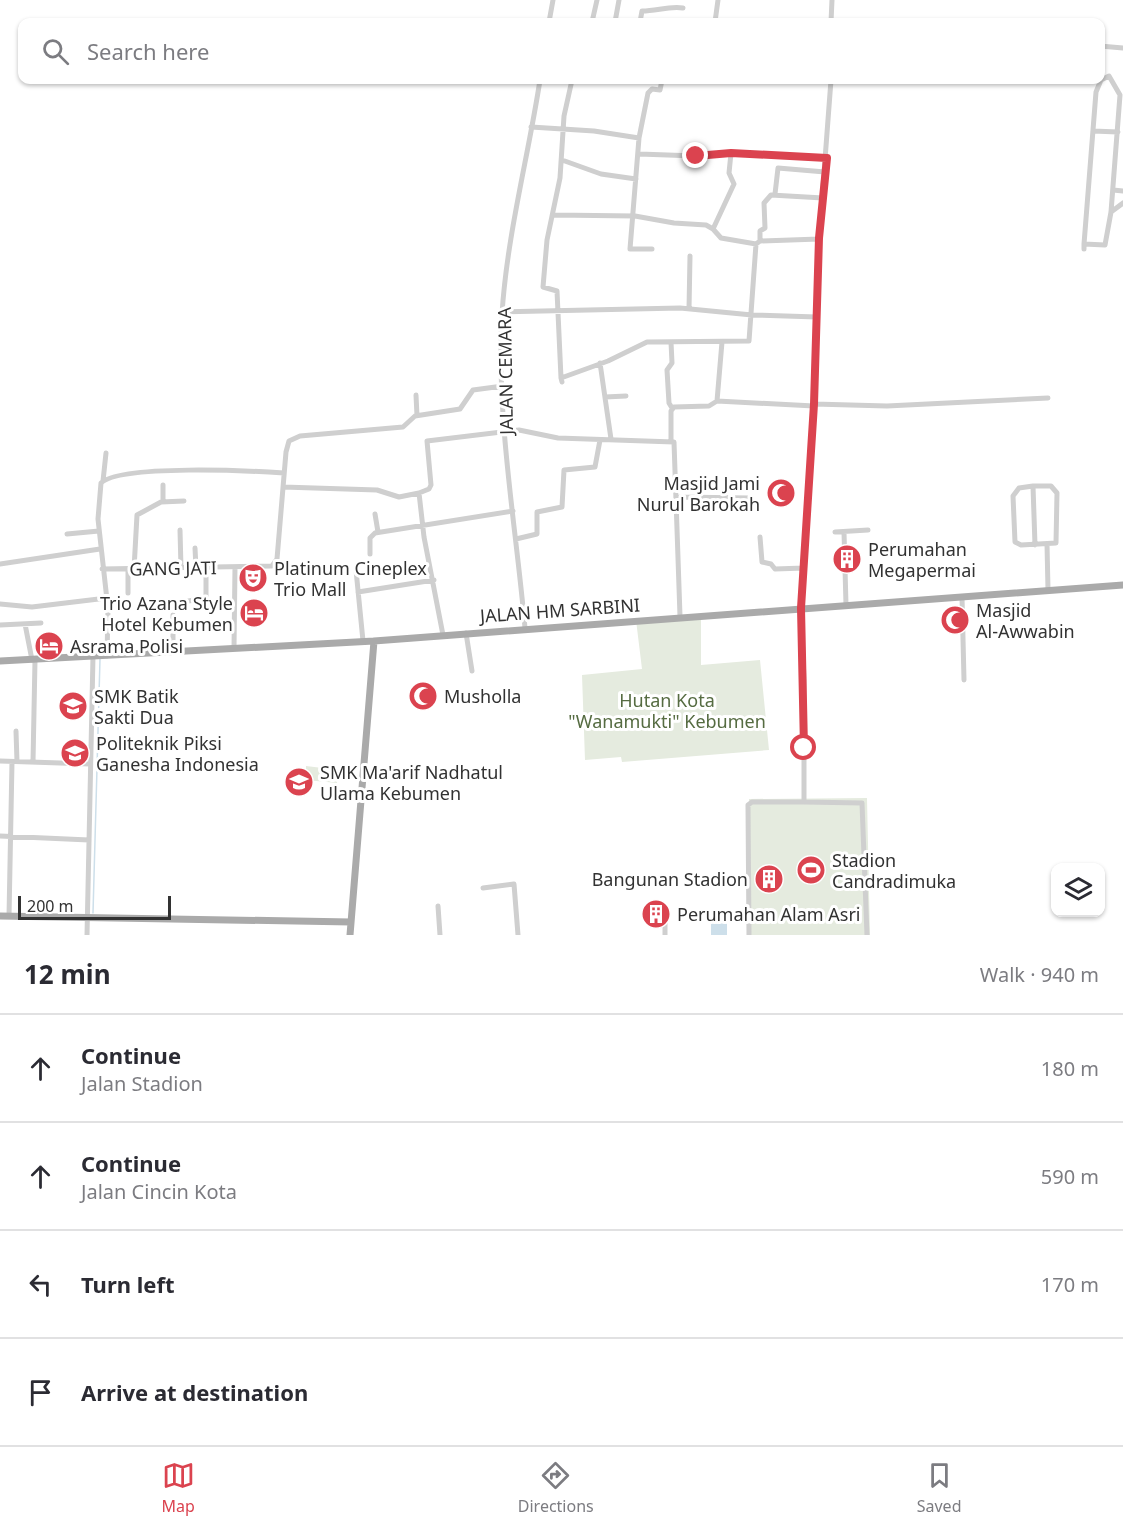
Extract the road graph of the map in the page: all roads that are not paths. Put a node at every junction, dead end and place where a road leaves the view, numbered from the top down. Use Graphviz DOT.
graph roads {
  1 [pos="553,0"];
  2 [pos="597,0"];
  3 [pos="619,0"];
  4 [pos="718,0"];
  5 [pos="832,0"];
  6 [pos="683,8"];
  7 [pos="550,18"];
  8 [pos="593,18"];
  9 [pos="616,18"];
  10 [pos="641,18"];
  11 [pos="716,18"];
  12 [pos="831,18"];
  13 [pos="1105,46"];
  14 [pos="1123,48"];
  15 [pos="1105,77"];
  16 [pos="539,84"];
  17 [pos="571,84"];
  18 [pos="661,84"];
  19 [pos="831,84"];
  20 [pos="1099,84"];
  21 [pos="1122,95"];
  22 [pos="1121,118"];
  23 [pos="531,127"];
  24 [pos="563,128"];
  25 [pos="1093,131"];
  26 [pos="1118,132"];
  27 [pos="639,138"];
  28 [pos="1120,143"];
  29 [pos="731,153"];
  30 [pos="639,154"];
  31 [pos="827,158"];
  32 [pos="562,160"];
  33 [pos="1116,165"];
  34 [pos="1123,165"];
  35 [pos="825,172"];
  36 [pos="636,179"];
  37 [pos="1113,190"];
  38 [pos="1123,191"];
  39 [pos="775,194"];
  40 [pos="823,198"];
  41 [pos="1123,202"];
  42 [pos="1111,212"];
  43 [pos="554,215"];
  44 [pos="634,216"];
  45 [pos="713,229"];
  46 [pos="819,238"];
  47 [pos="758,243"];
  48 [pos="652,249"];
  49 [pos="690,256"];
  50 [pos="689,309"];
  51 [pos="557,310"];
  52 [pos="502,312"];
  53 [pos="752,315"];
  54 [pos="817,317"];
  55 [pos="671,342"];
  56 [pos="722,342"];
  57 [pos="600,363"];
  58 [pos="503,386"];
  59 [pos="416,395"];
  60 [pos="626,396"];
  61 [pos="605,397"];
  62 [pos="1048,398"];
  63 [pos="717,401"];
  64 [pos="814,405"];
  65 [pos="672,408"];
  66 [pos="417,416"];
  67 [pos="505,431"];
  68 [pos="611,439"];
  69 [pos="600,440"];
  70 [pos="671,441"];
  71 [pos="106,453"];
  72 [pos="284,473"];
  73 [pos="103,481"];
  74 [pos="163,485"];
  75 [pos="1033,486"];
  76 [pos="283,487"];
  77 [pos="419,493"];
  78 [pos="676,497"];
  79 [pos="750,498"];
  80 [pos="184,501"];
  81 [pos="163,502"];
  82 [pos="513,511"];
  83 [pos="375,514"];
  84 [pos="422,526"];
  85 [pos="180,530"];
  86 [pos="868,530"];
  87 [pos="99,531"];
  88 [pos="378,532"];
  89 [pos="835,532"];
  90 [pos="844,532"];
  91 [pos="67,534"];
  92 [pos="760,537"];
  93 [pos="516,539"];
  94 [pos="1035,544"];
  95 [pos="1047,544"];
  96 [pos="195,548"];
  97 [pos="100,549"];
  98 [pos="370,554"];
  99 [pos="0,564"];
  100 [pos="235,567"];
  101 [pos="181,568"];
  102 [pos="196,568"];
  103 [pos="206,568"];
  104 [pos="804,568"];
  105 [pos="102,569"];
  106 [pos="131,569"];
  107 [pos="356,570"];
  108 [pos="434,580"];
  109 [pos="1123,585"];
  110 [pos="1048,590"];
  111 [pos="358,592"];
  112 [pos="128,593"];
  113 [pos="962,597"];
  114 [pos="107,598"];
  115 [pos="0,604"];
  116 [pos="165,605"];
  117 [pos="846,605"];
  118 [pos="801,608"];
  119 [pos="172,615"];
  120 [pos="680,616"];
  121 [pos="41,623"];
  122 [pos="25,624"];
  123 [pos="0,625"];
  124 [pos="525,628"];
  125 [pos="465,633"];
  126 [pos="444,635"];
  127 [pos="363,641"];
  128 [pos="374,641"];
  129 [pos="234,648"];
  130 [pos="173,651"];
  131 [pos="100,656"];
  132 [pos="33,659"];
  133 [pos="0,661"];
  134 [pos="472,671"];
  135 [pos="964,680"];
  136 [pos="16,731"];
  137 [pos="0,761"];
  138 [pos="14,762"];
  139 [pos="33,762"];
  140 [pos="90,764"];
  141 [pos="804,802"];
  142 [pos="0,836"];
  143 [pos="10,836"];
  144 [pos="88,840"];
  145 [pos="483,888"];
  146 [pos="438,906"];
  147 [pos="665,913"];
  148 [pos="0,916"];
  149 [pos="9,916"];
  150 [pos="87,916"];
  151 [pos="351,922"];
  152 [pos="87,935"];
  153 [pos="350,935"];
  154 [pos="440,935"];
  155 [pos="518,935"];
  156 [pos="665,935"];
  157 [pos="749,935"];
  158 [pos="867,935"];
  1 -- 7 [label="street"];
  2 -- 8 [label="street"];
  3 -- 9 [label="street"];
  4 -- 11 [label="street"];
  5 -- 12 [label="street"];
  6 -- 10 [label="street"];
  13 -- 14 [label="street"];
  15 -- 21 [label="street"];
  16 -- 23 [label="street, JALAN CEMARA"];
  17 -- 24 [label="street"];
  18 -- 27 [label="street"];
  19 -- 31 [label="street"];
  20 -- 25 [label="street"];
  21 -- 22 [label="street"];
  22 -- 26 [label="street"];
  23 -- 24 [label="street"];
  23 -- 52 [label="street, JALAN CEMARA"];
  24 -- 27 [label="street"];
  24 -- 32 [label="street"];
  25 -- 26 [label="street"];
  25 -- 42 [label="street"];
  26 -- 28 [label="street"];
  27 -- 30 [label="street"];
  28 -- 33 [label="street"];
  29 -- 30 [label="street"];
  29 -- 31 [label="street"];
  29 -- 45 [label="street"];
  30 -- 36 [label="street"];
  31 -- 35 [label="street"];
  32 -- 36 [label="street"];
  32 -- 43 [label="street"];
  33 -- 34 [label="street"];
  33 -- 37 [label="street"];
  35 -- 39 [label="street"];
  35 -- 40 [label="street"];
  36 -- 44 [label="street"];
  37 -- 38 [label="street"];
  37 -- 42 [label="street"];
  39 -- 40 [label="street"];
  39 -- 47 [label="street"];
  40 -- 46 [label="street"];
  41 -- 42 [label="street"];
  43 -- 44 [label="street"];
  43 -- 51 [label="street"];
  44 -- 45 [label="street"];
  44 -- 48 [label="street"];
  45 -- 47 [label="street"];
  46 -- 47 [label="street"];
  46 -- 54 [label="street"];
  47 -- 53 [label="street"];
  49 -- 50 [label="street"];
  50 -- 51 [label="street"];
  50 -- 53 [label="street"];
  51 -- 52 [label="street"];
  51 -- 57 [label="street"];
  52 -- 58 [label="street, JALAN CEMARA"];
  53 -- 54 [label="street"];
  53 -- 56 [label="street"];
  54 -- 64 [label="street"];
  55 -- 56 [label="street"];
  55 -- 57 [label="street"];
  55 -- 65 [label="street"];
  56 -- 63 [label="street"];
  57 -- 61 [label="street"];
  58 -- 66 [label="street"];
  58 -- 67 [label="street, JALAN CEMARA"];
  59 -- 66 [label="street"];
  60 -- 61 [label="street"];
  61 -- 68 [label="street"];
  62 -- 64 [label="street"];
  63 -- 64 [label="street"];
  63 -- 65 [label="street"];
  64 -- 104 [label="street"];
  65 -- 70 [label="street"];
  66 -- 72 [label="street"];
  67 -- 69 [label="street"];
  67 -- 77 [label="street"];
  67 -- 82 [label="street, JALAN CEMARA"];
  68 -- 69 [label="street"];
  68 -- 70 [label="street"];
  69 -- 93 [label="street"];
  70 -- 78 [label="street"];
  71 -- 73 [label="street"];
  72 -- 73 [label="street"];
  72 -- 76 [label="street"];
  73 -- 87 [label="street"];
  74 -- 81 [label="street"];
  75 -- 94 [label="street"];
  75 -- 94 [label="street"];
  75 -- 95 [label="street"];
  76 -- 77 [label="street"];
  76 -- 100 [label="street, GANG JATI"];
  77 -- 84 [label="street"];
  78 -- 79 [label="street"];
  78 -- 120 [label="street"];
  80 -- 81 [label="street"];
  81 -- 106 [label="street"];
  82 -- 84 [label="street"];
  82 -- 93 [label="street, JALAN CEMARA"];
  83 -- 88 [label="street"];
  84 -- 88 [label="street"];
  84 -- 108 [label="street"];
  85 -- 101 [label="street"];
  86 -- 90 [label="street"];
  87 -- 91 [label="street"];
  87 -- 97 [label="street"];
  88 -- 98 [label="street"];
  89 -- 90 [label="street"];
  90 -- 117 [label="street"];
  92 -- 104 [label="street"];
  93 -- 124 [label="street, JALAN CEMARA"];
  94 -- 95 [label="street"];
  95 -- 110 [label="street"];
  96 -- 102 [label="street"];
  97 -- 99 [label="street"];
  97 -- 105 [label="street"];
  100 -- 103 [label="street, GANG JATI"];
  100 -- 129 [label="street"];
  101 -- 102 [label="street, GANG JATI"];
  101 -- 106 [label="street, GANG JATI"];
  102 -- 103 [label="street, GANG JATI"];
  103 -- 116 [label="street"];
  104 -- 118 [label="street"];
  105 -- 106 [label="street, GANG JATI"];
  105 -- 114 [label="street"];
  106 -- 112 [label="street"];
  107 -- 111 [label="street"];
  108 -- 111 [label="street"];
  108 -- 126 [label="street"];
  109 -- 110 [label="main road, JALAN HM SARBINI"];
  110 -- 113 [label="main road, JALAN HM SARBINI"];
  111 -- 127 [label="street"];
  113 -- 117 [label="main road, JALAN HM SARBINI"];
  113 -- 135 [label="street"];
  114 -- 115 [label="street"];
  114 -- 131 [label="street"];
  117 -- 118 [label="main road, JALAN HM SARBINI"];
  118 -- 120 [label="main road, JALAN HM SARBINI"];
  118 -- 141 [label="street"];
  119 -- 130 [label="street"];
  120 -- 124 [label="main road, JALAN HM SARBINI"];
  121 -- 122 [label="street"];
  122 -- 123 [label="street"];
  122 -- 132 [label="street"];
  124 -- 125 [label="main road, JALAN HM SARBINI"];
  125 -- 126 [label="main road, JALAN HM SARBINI"];
  125 -- 134 [label="street"];
  126 -- 128 [label="main road, JALAN HM SARBINI"];
  127 -- 128 [label="main road, JALAN HM SARBINI"];
  127 -- 129 [label="main road, JALAN HM SARBINI"];
  128 -- 151 [label="main road"];
  129 -- 130 [label="main road, JALAN HM SARBINI"];
  130 -- 131 [label="main road, JALAN HM SARBINI"];
  131 -- 132 [label="main road, JALAN HM SARBINI"];
  131 -- 140 [label="street"];
  132 -- 133 [label="main road, JALAN HM SARBINI"];
  132 -- 139 [label="street"];
  136 -- 138 [label="street"];
  137 -- 138 [label="street"];
  138 -- 139 [label="street"];
  138 -- 143 [label="street"];
  139 -- 140 [label="street"];
  140 -- 144 [label="street"];
  141 -- 157 [label="street"];
  141 -- 158 [label="street"];
  142 -- 143 [label="street"];
  143 -- 144 [label="street"];
  143 -- 149 [label="street"];
  144 -- 150 [label="street"];
  145 -- 155 [label="street"];
  146 -- 154 [label="street"];
  147 -- 156 [label="street"];
  148 -- 149 [label="main road"];
  149 -- 150 [label="main road"];
  150 -- 151 [label="main road"];
  150 -- 152 [label="street"];
  151 -- 153 [label="main road"];
}
